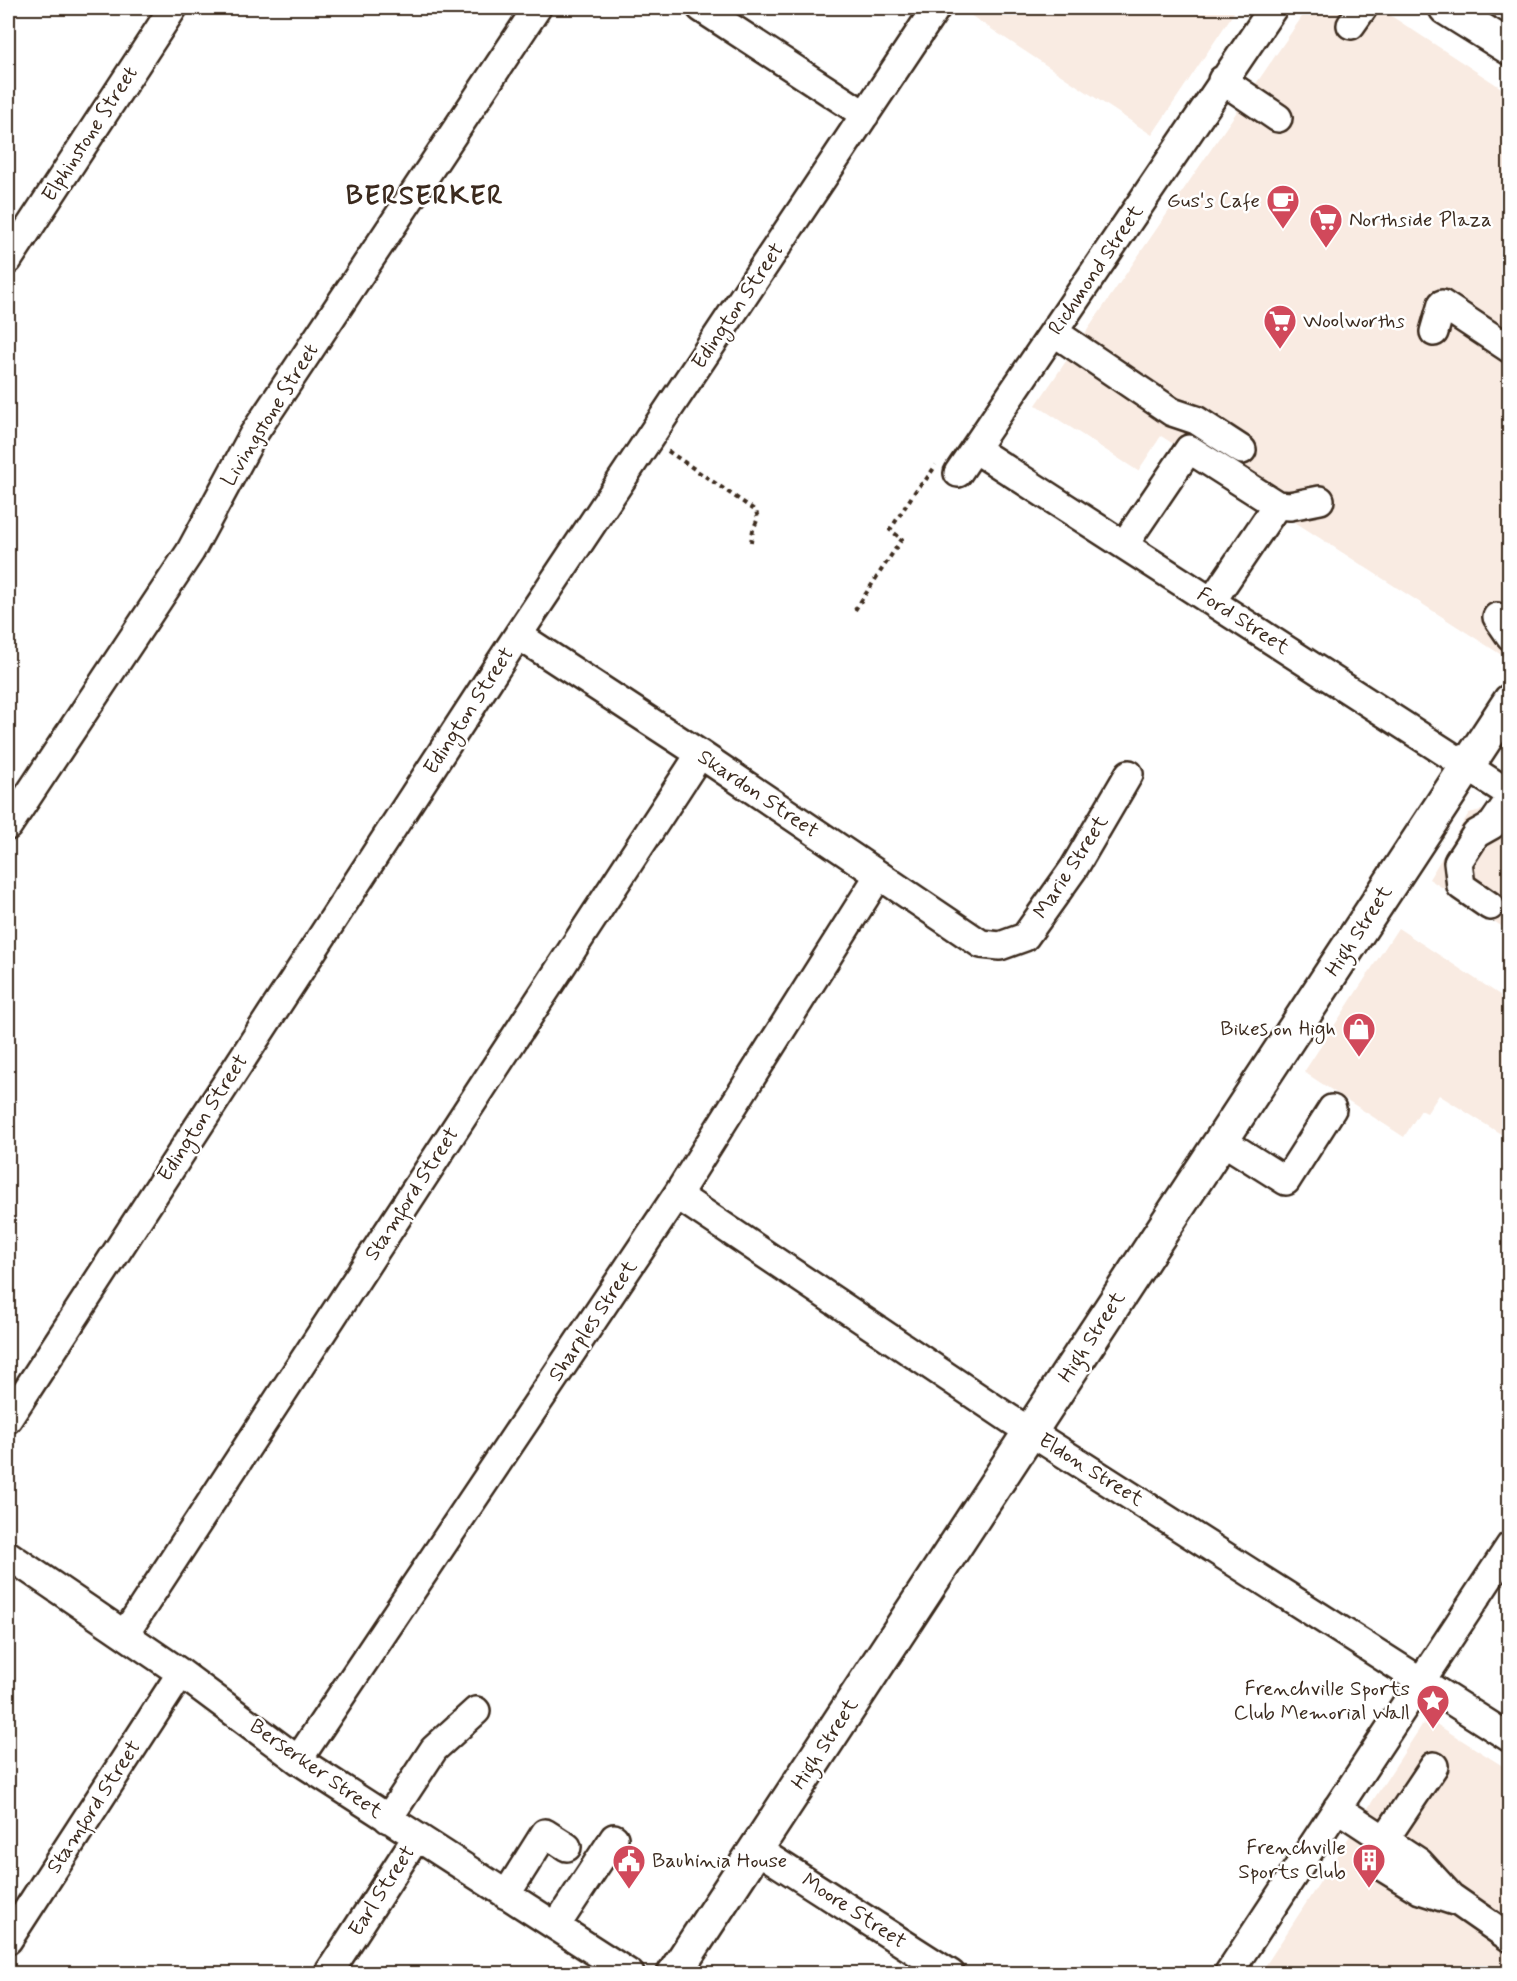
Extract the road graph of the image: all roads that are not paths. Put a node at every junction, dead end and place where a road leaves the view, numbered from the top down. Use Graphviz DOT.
graph roads {
  1 [pos="173,8"];
  2 [pos="537,8"];
  3 [pos="701,8"];
  4 [pos="936,8"];
  5 [pos="1272,8"];
  6 [pos="1446,8"];
  7 [pos="1509,48"];
  8 [pos="1222,80"];
  9 [pos="865,115"];
  10 [pos="1278,118"];
  11 [pos="11,247"];
  12 [pos="1499,331"];
  13 [pos="1054,332"];
  14 [pos="1434,332"];
  15 [pos="1172,412"];
  16 [pos="975,449"];
  17 [pos="1190,449"];
  18 [pos="1242,450"];
  19 [pos="949,467"];
  20 [pos="1320,500"];
  21 [pos="1277,506"];
  22 [pos="1124,545"];
  23 [pos="1212,601"];
  24 [pos="518,635"];
  25 [pos="1509,701"];
  26 [pos="700,754"];
  27 [pos="1468,766"];
  28 [pos="1129,774"];
  29 [pos="1509,794"];
  30 [pos="1509,799"];
  31 [pos="8,826"];
  32 [pos="879,875"];
  33 [pos="1490,906"];
  34 [pos="1000,946"];
  35 [pos="1332,1109"];
  36 [pos="1221,1140"];
  37 [pos="677,1195"];
  38 [pos="8,1419"];
  39 [pos="1030,1432"];
  40 [pos="1509,1546"];
  41 [pos="8,1555"];
  42 [pos="125,1634"];
  43 [pos="181,1673"];
  44 [pos="1420,1680"];
  45 [pos="476,1711"];
  46 [pos="1509,1738"];
  47 [pos="298,1760"];
  48 [pos="1434,1767"];
  49 [pos="1336,1808"];
  50 [pos="388,1819"];
  51 [pos="416,1838"];
  52 [pos="614,1838"];
  53 [pos="1385,1839"];
  54 [pos="567,1847"];
  55 [pos="756,1849"];
  56 [pos="506,1894"];
  57 [pos="556,1926"];
  58 [pos="1509,1938"];
  59 [pos="8,1941"];
  60 [pos="328,1974"];
  61 [pos="630,1974"];
  62 [pos="674,1974"];
  63 [pos="951,1974"];
  64 [pos="1228,1974"];
  1 -- 11 [label="street, Elphinstone Street"];
  2 -- 31 [label="street, Livingstone Street"];
  3 -- 9 [label="street"];
  4 -- 9 [label="street, Edington Street"];
  5 -- 8 [label="street, Richmond Street"];
  6 -- 7 [label="main road"];
  8 -- 10 [label="street"];
  8 -- 13 [label="street, Richmond Street"];
  9 -- 24 [label="street, Edington Street"];
  12 -- 14 [label="street"];
  13 -- 15 [label="street"];
  13 -- 16 [label="street, Richmond Street"];
  15 -- 17 [label="street"];
  15 -- 18 [label="street"];
  16 -- 19 [label="street, Richmond Street"];
  16 -- 22 [label="street, Ford Street"];
  17 -- 21 [label="street"];
  17 -- 22 [label="street"];
  20 -- 21 [label="street"];
  21 -- 23 [label="street"];
  22 -- 23 [label="street, Ford Street"];
  23 -- 27 [label="street, Ford Street"];
  24 -- 26 [label="street, Skardon Street"];
  24 -- 38 [label="street, Edington Street"];
  25 -- 27 [label="main road, High Street"];
  26 -- 32 [label="street, Skardon Street"];
  26 -- 42 [label="street, Stamford Street"];
  27 -- 29 [label="street, Ford Street"];
  27 -- 36 [label="main road, High Street"];
  28 -- 34 [label="street, Marie Street"];
  30 -- 33 [label="street"];
  32 -- 34 [label="street, Skardon Street"];
  32 -- 37 [label="street, Sharples Street"];
  35 -- 36 [label="street"];
  36 -- 39 [label="main road, High Street"];
  37 -- 39 [label="street, Eldon Street"];
  37 -- 47 [label="street, Sharples Street"];
  39 -- 44 [label="street, Eldon Street"];
  39 -- 55 [label="main road, High Street"];
  40 -- 44 [label="street"];
  41 -- 42 [label="street, Berserker Street"];
  42 -- 43 [label="street, Berserker Street"];
  43 -- 47 [label="street, Berserker Street"];
  43 -- 59 [label="street, Stamford Street"];
  44 -- 46 [label="street, Eldon Street"];
  44 -- 49 [label="street"];
  45 -- 50 [label="street"];
  47 -- 50 [label="street, Berserker Street"];
  48 -- 53 [label="street"];
  49 -- 53 [label="street"];
  49 -- 64 [label="street"];
  50 -- 51 [label="street, Berserker Street"];
  51 -- 56 [label="street, Berserker Street"];
  51 -- 60 [label="street, Earl Street"];
  52 -- 57 [label="street"];
  53 -- 58 [label="street"];
  54 -- 56 [label="street"];
  55 -- 62 [label="main road, High Street"];
  55 -- 63 [label="street, Moore Street"];
  56 -- 57 [label="street, Berserker Street"];
  57 -- 61 [label="street, Berserker Street"];
}
